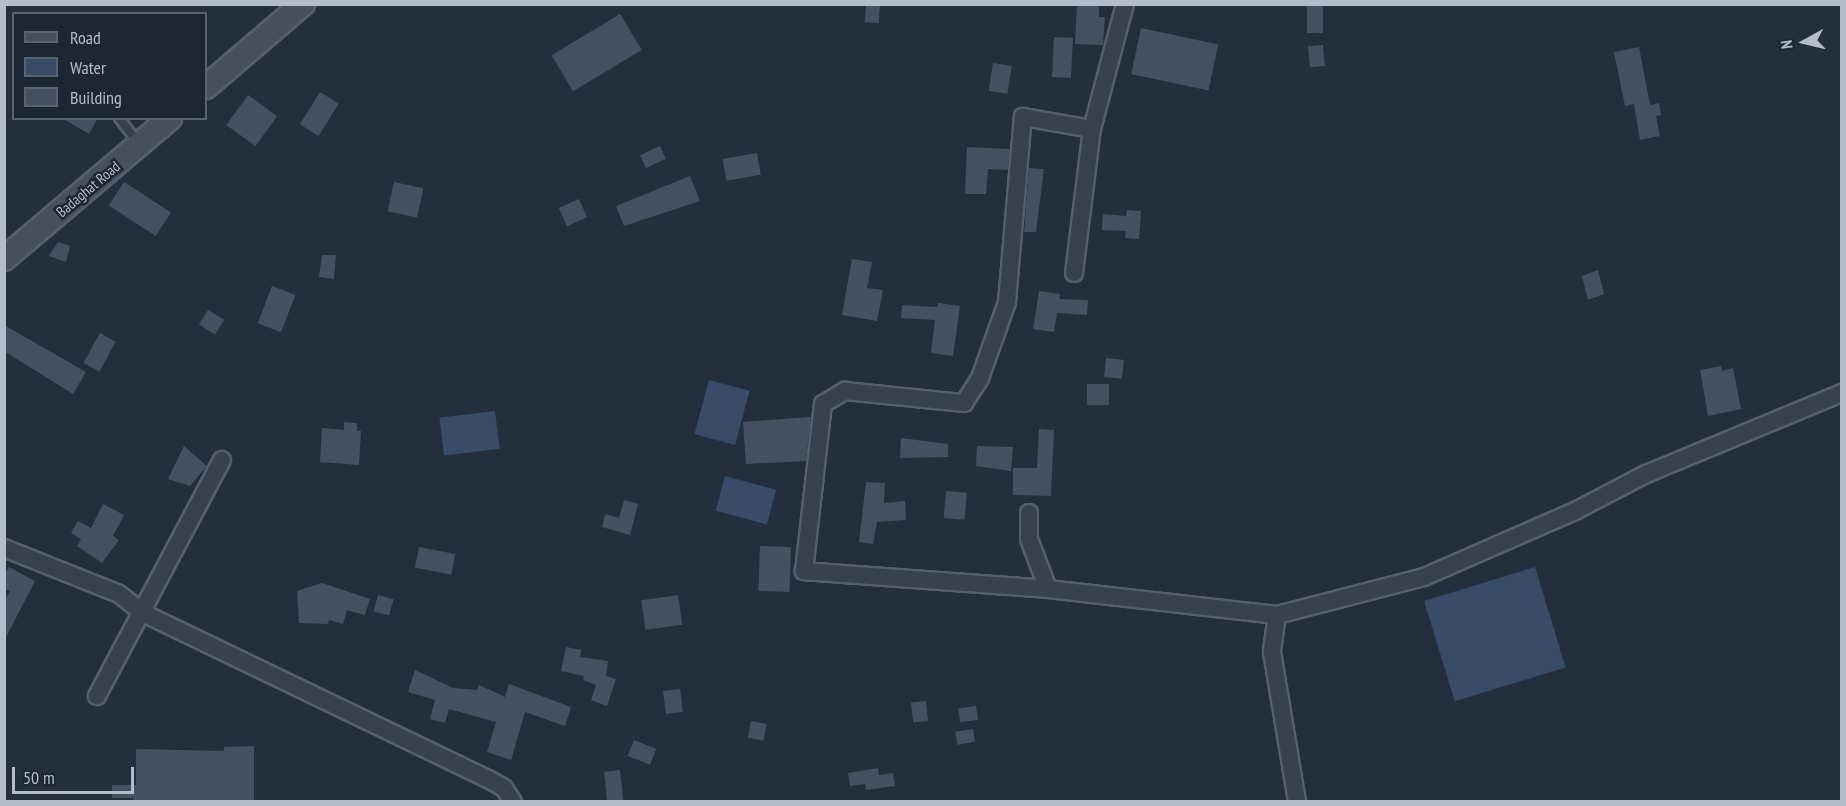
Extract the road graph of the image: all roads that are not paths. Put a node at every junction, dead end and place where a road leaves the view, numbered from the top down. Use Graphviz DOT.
graph roads {
  1 [pos="303,4"];
  2 [pos="1125,4"];
  3 [pos="207,86"];
  4 [pos="120,120"];
  5 [pos="169,120"];
  6 [pos="1092,129"];
  7 [pos="140,146"];
  8 [pos="4,259"];
  9 [pos="1074,273"];
  10 [pos="1842,393"];
  11 [pos="222,460"];
  12 [pos="1029,513"];
  13 [pos="4,548"];
  14 [pos="1047,589"];
  15 [pos="143,613"];
  16 [pos="1277,615"];
  17 [pos="97,696"];
  18 [pos="513,801"];
  19 [pos="1297,801"];
  1 -- 3 [label="main road"];
  2 -- 6 [label="street"];
  4 -- 7 [label="lane"];
  5 -- 7 [label="main road, Badaghat Road"];
  6 -- 9 [label="street"];
  6 -- 14 [label="street"];
  7 -- 8 [label="main road, Badaghat Road"];
  10 -- 16 [label="street"];
  11 -- 15 [label="street"];
  12 -- 14 [label="street"];
  13 -- 15 [label="street"];
  14 -- 16 [label="street"];
  15 -- 17 [label="street"];
  15 -- 18 [label="street"];
  16 -- 19 [label="street"];
}
